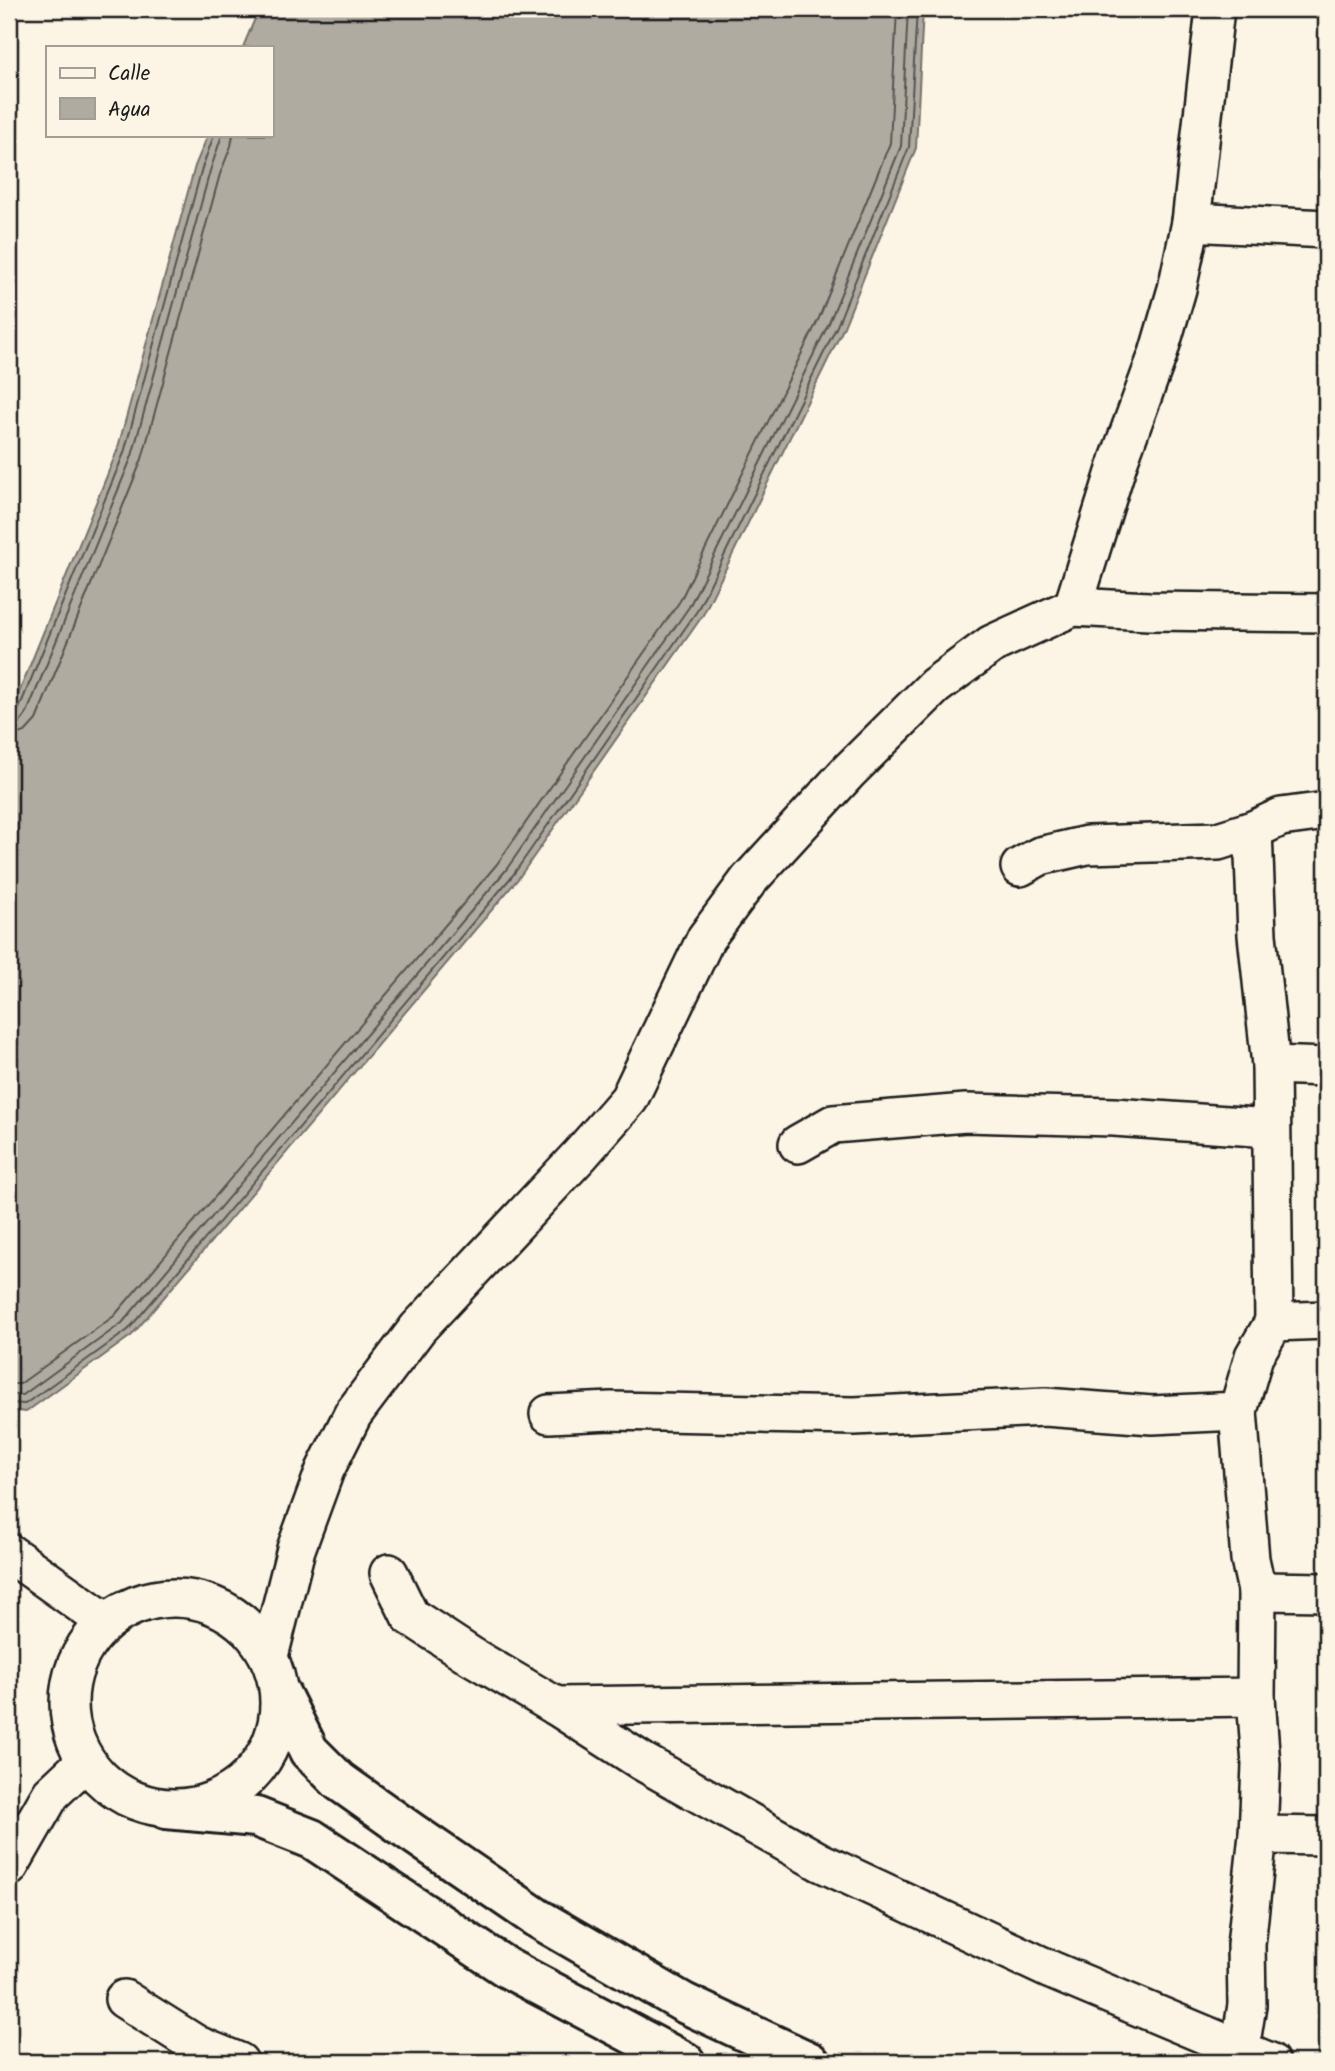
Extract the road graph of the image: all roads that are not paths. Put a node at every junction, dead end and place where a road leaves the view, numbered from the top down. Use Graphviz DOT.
graph roads {
  1 [pos="1214,9"];
  2 [pos="1191,222"];
  3 [pos="1326,229"];
  4 [pos="1073,607"];
  5 [pos="1326,613"];
  6 [pos="1326,811"];
  7 [pos="1253,830"];
  8 [pos="1020,867"];
  9 [pos="1271,1066"];
  10 [pos="1326,1066"];
  11 [pos="1270,1128"];
  12 [pos="798,1144"];
  13 [pos="1326,1320"];
  14 [pos="1274,1322"];
  15 [pos="1238,1411"];
  16 [pos="549,1414"];
  17 [pos="9,1553"];
  18 [pos="389,1573"];
  19 [pos="1257,1591"];
  20 [pos="1326,1592"];
  21 [pos="106,1622"];
  22 [pos="269,1657"];
  23 [pos="280,1693"];
  24 [pos="1256,1697"];
  25 [pos="556,1706"];
  26 [pos="86,1761"];
  27 [pos="166,1809"];
  28 [pos="1258,1835"];
  29 [pos="1326,1836"];
  30 [pos="9,1867"];
  31 [pos="537,1918"];
  32 [pos="507,1968"];
  33 [pos="124,1999"];
  34 [pos="1255,2056"];
  35 [pos="239,2062"];
  36 [pos="685,2062"];
  37 [pos="810,2062"];
  1 -- 2 [label="street"];
  2 -- 3 [label="street"];
  2 -- 4 [label="street"];
  4 -- 5 [label="street"];
  4 -- 22 [label="street"];
  6 -- 7 [label="street"];
  7 -- 8 [label="street"];
  7 -- 9 [label="street"];
  9 -- 10 [label="street"];
  9 -- 11 [label="street"];
  11 -- 12 [label="street"];
  11 -- 14 [label="street"];
  13 -- 14 [label="street"];
  14 -- 15 [label="street"];
  15 -- 16 [label="street"];
  15 -- 19 [label="street"];
  17 -- 21 [label="street"];
  18 -- 25 [label="street"];
  19 -- 20 [label="street"];
  19 -- 24 [label="street"];
  21 -- 22 [label="street"];
  21 -- 26 [label="street"];
  22 -- 23 [label="street"];
  23 -- 27 [label="street"];
  23 -- 31 [label="street"];
  24 -- 25 [label="street"];
  24 -- 28 [label="street"];
  25 -- 34 [label="street"];
  26 -- 27 [label="street"];
  26 -- 30 [label="street"];
  27 -- 32 [label="street"];
  28 -- 29 [label="street"];
  28 -- 34 [label="street"];
  31 -- 32 [label="street"];
  31 -- 37 [label="street"];
  32 -- 36 [label="street"];
  33 -- 35 [label="street"];
}
